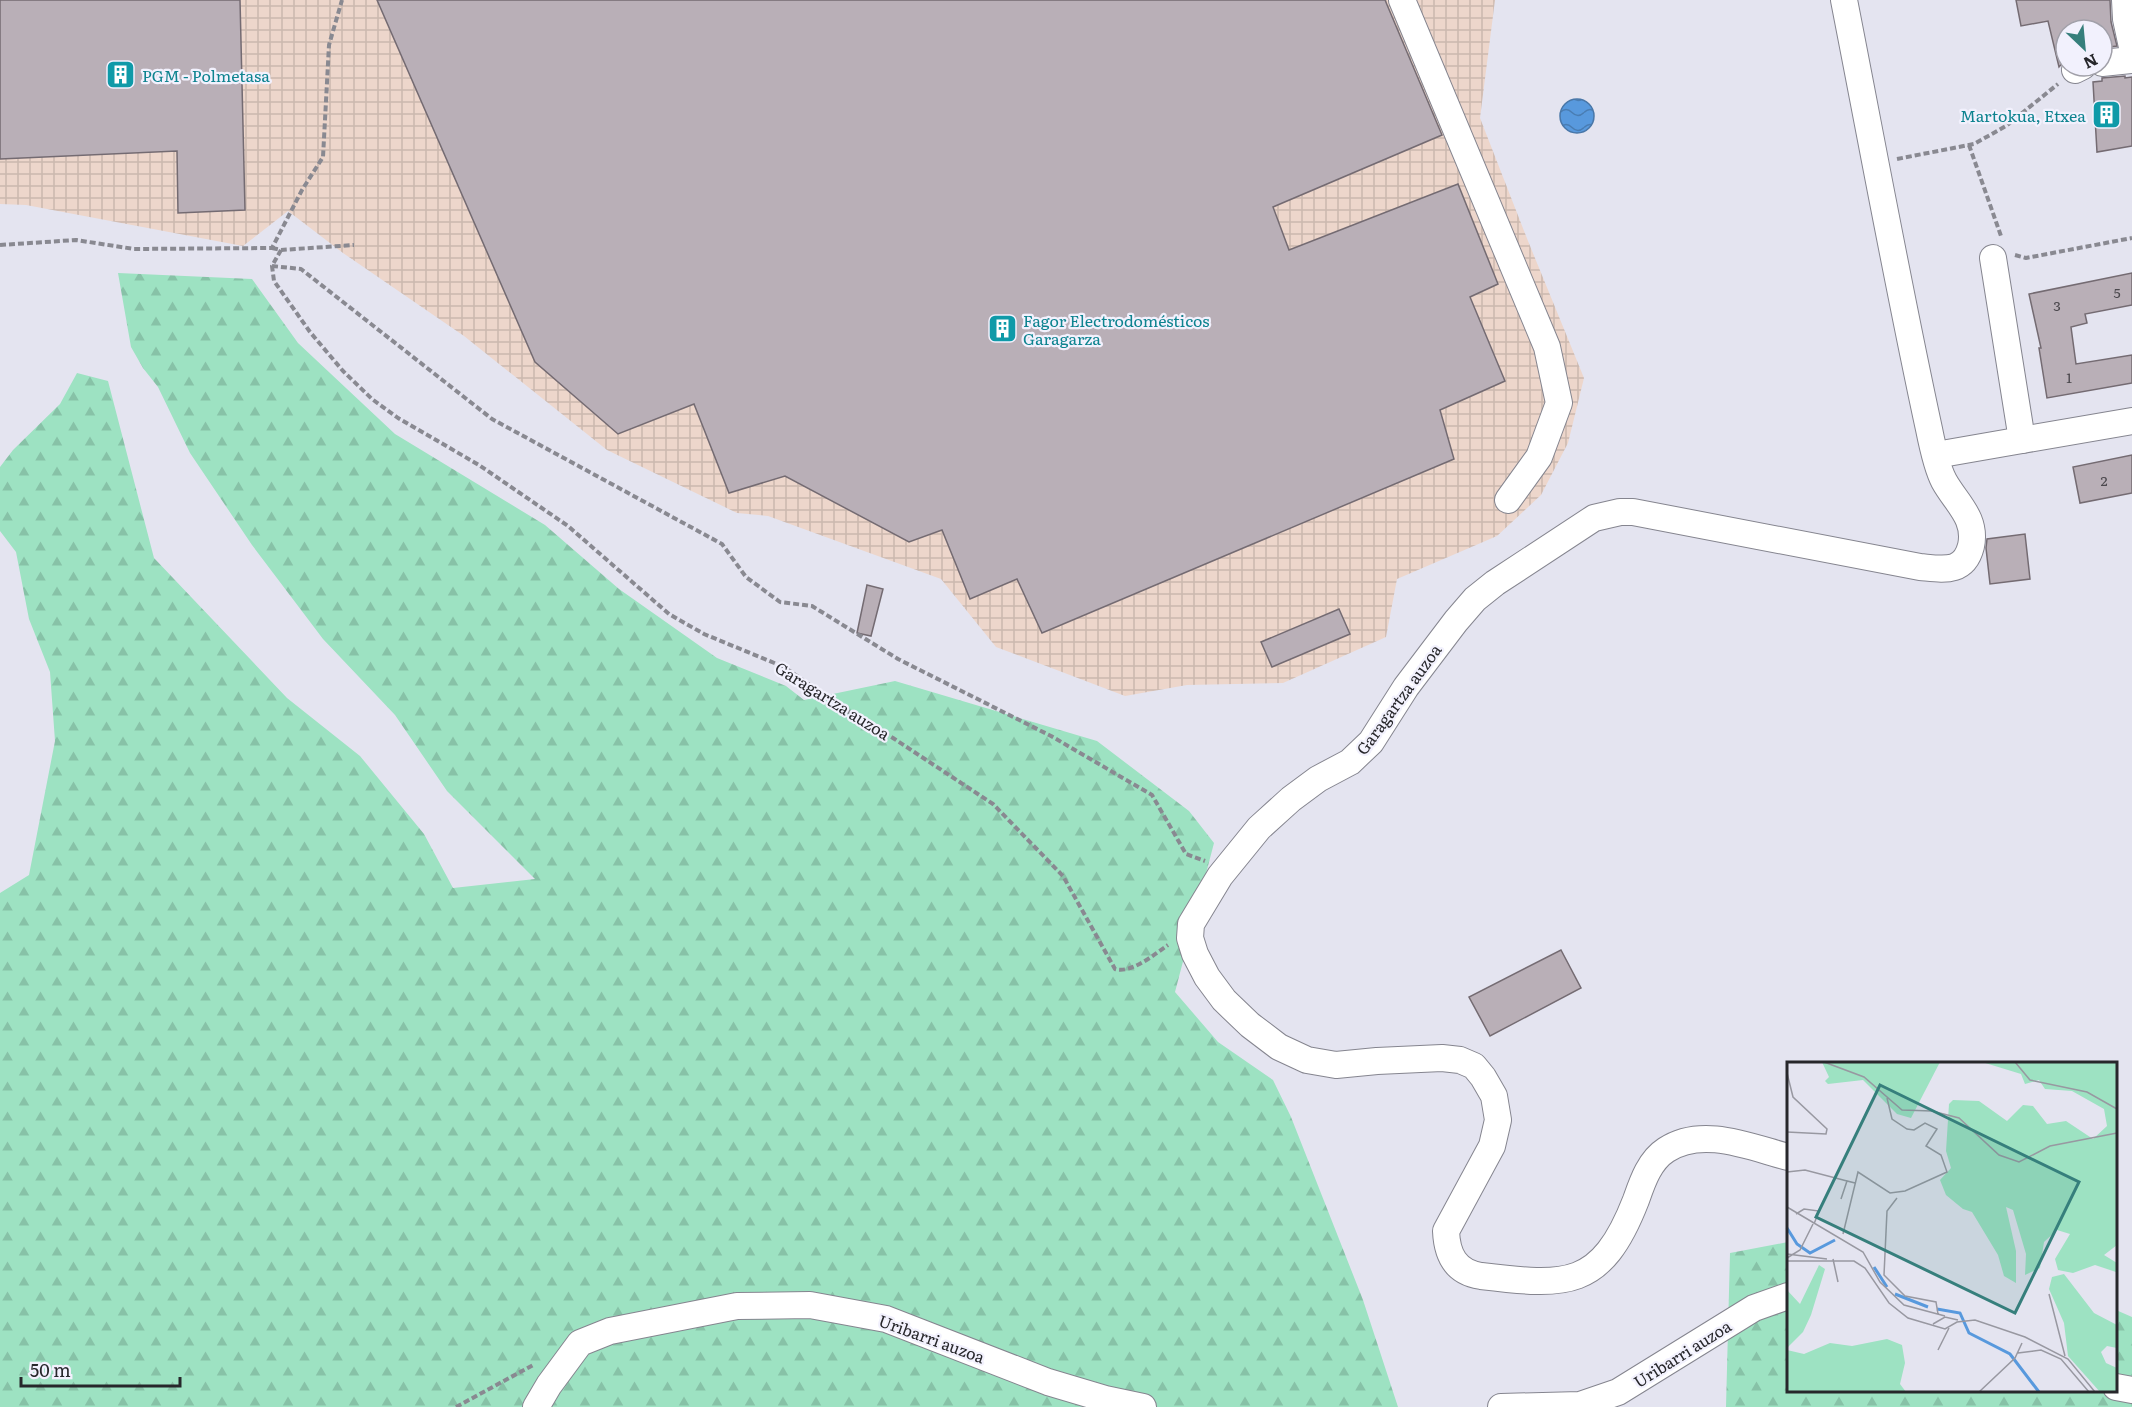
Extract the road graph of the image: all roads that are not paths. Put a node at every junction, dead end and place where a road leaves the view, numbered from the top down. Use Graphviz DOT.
graph roads {
  1 [pos="1402,0"];
  2 [pos="1844,0"];
  3 [pos="2125,0"];
  4 [pos="2132,47"];
  5 [pos="2132,60"];
  6 [pos="2114,62"];
  7 [pos="2002,250"];
  8 [pos="2132,421"];
  9 [pos="2022,440"];
  10 [pos="1936,455"];
  11 [pos="1508,500"];
  12 [pos="1787,1157"];
  13 [pos="1787,1296"];
  14 [pos="2117,1387"];
  15 [pos="2132,1390"];
  16 [pos="536,1407"];
  17 [pos="1143,1407"];
  18 [pos="1501,1407"];
  1 -- 11 [label="street"];
  2 -- 10 [label="street, Garagartza auzoa"];
  3 -- 4 [label="street"];
  5 -- 6 [label="street"];
  7 -- 9 [label="street"];
  8 -- 9 [label="street"];
  9 -- 10 [label="street"];
  10 -- 12 [label="street, Garagartza auzoa"];
  13 -- 18 [label="street, Uribarri auzoa"];
  14 -- 15 [label="street"];
  16 -- 17 [label="street, Uribarri auzoa"];
}
